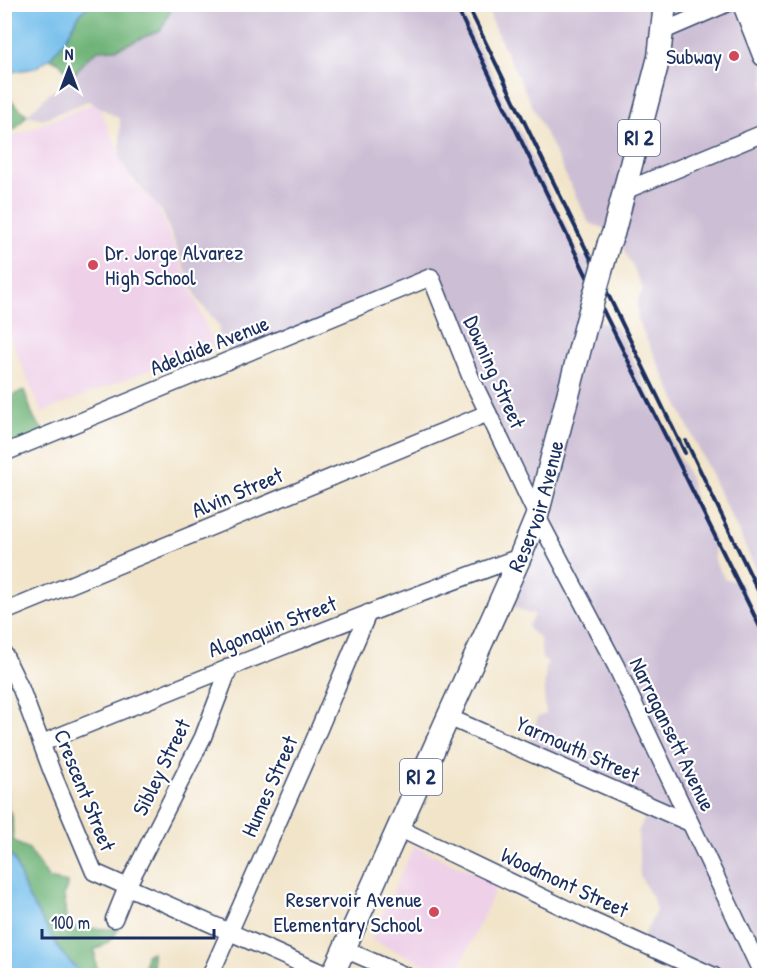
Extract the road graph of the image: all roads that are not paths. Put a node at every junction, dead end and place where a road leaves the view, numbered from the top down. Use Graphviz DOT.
graph roads {
  1 [pos="726,4"];
  2 [pos="744,4"];
  3 [pos="759,4"];
  4 [pos="664,13"];
  5 [pos="765,19"];
  6 [pos="765,55"];
  7 [pos="765,133"];
  8 [pos="624,191"];
  9 [pos="431,278"];
  10 [pos="488,413"];
  11 [pos="4,453"];
  12 [pos="537,516"];
  13 [pos="520,556"];
  14 [pos="4,612"];
  15 [pos="368,613"];
  16 [pos="4,654"];
  17 [pos="230,666"];
  18 [pos="448,717"];
  19 [pos="42,743"];
  20 [pos="690,823"];
  21 [pos="398,828"];
  22 [pos="127,887"];
  23 [pos="114,920"];
  24 [pos="229,931"];
  25 [pos="344,949"];
  26 [pos="210,975"];
  27 [pos="331,975"];
  28 [pos="406,975"];
  29 [pos="714,975"];
  30 [pos="763,975"];
  1 -- 4 [label="street"];
  2 -- 6 [label="main road"];
  3 -- 5 [label="main road"];
  4 -- 8 [label="main road, Reservoir Avenue / RI 2"];
  7 -- 8 [label="street"];
  8 -- 12 [label="main road, Reservoir Avenue / RI 2, bridge"];
  9 -- 10 [label="street, Downing Street"];
  9 -- 11 [label="street, Adelaide Avenue"];
  10 -- 12 [label="street, Downing Street"];
  10 -- 14 [label="street, Alvin Street"];
  12 -- 13 [label="main road, Reservoir Avenue / RI 2"];
  12 -- 20 [label="street, Narragansett Avenue"];
  13 -- 15 [label="street, Algonquin Street"];
  13 -- 18 [label="main road, Reservoir Avenue / RI 2"];
  15 -- 17 [label="street, Algonquin Street"];
  15 -- 24 [label="street, Humes Street"];
  16 -- 19 [label="street, Crescent Street"];
  17 -- 19 [label="street, Algonquin Street"];
  17 -- 22 [label="street, Sibley Street"];
  18 -- 20 [label="street, Yarmouth Street"];
  18 -- 21 [label="main road, Reservoir Avenue / RI 2"];
  19 -- 22 [label="street, Crescent Street"];
  20 -- 30 [label="street, Narragansett Avenue"];
  21 -- 25 [label="main road, Reservoir Avenue / RI 2"];
  21 -- 29 [label="street, Woodmont Street"];
  22 -- 23 [label="street, Sibley Street"];
  22 -- 24 [label="street, Crescent Street"];
  24 -- 26 [label="street, Humes Street"];
  24 -- 27 [label="street, Crescent Street"];
  25 -- 27 [label="main road, Reservoir Avenue / RI 2"];
  25 -- 28 [label="street"];
}
